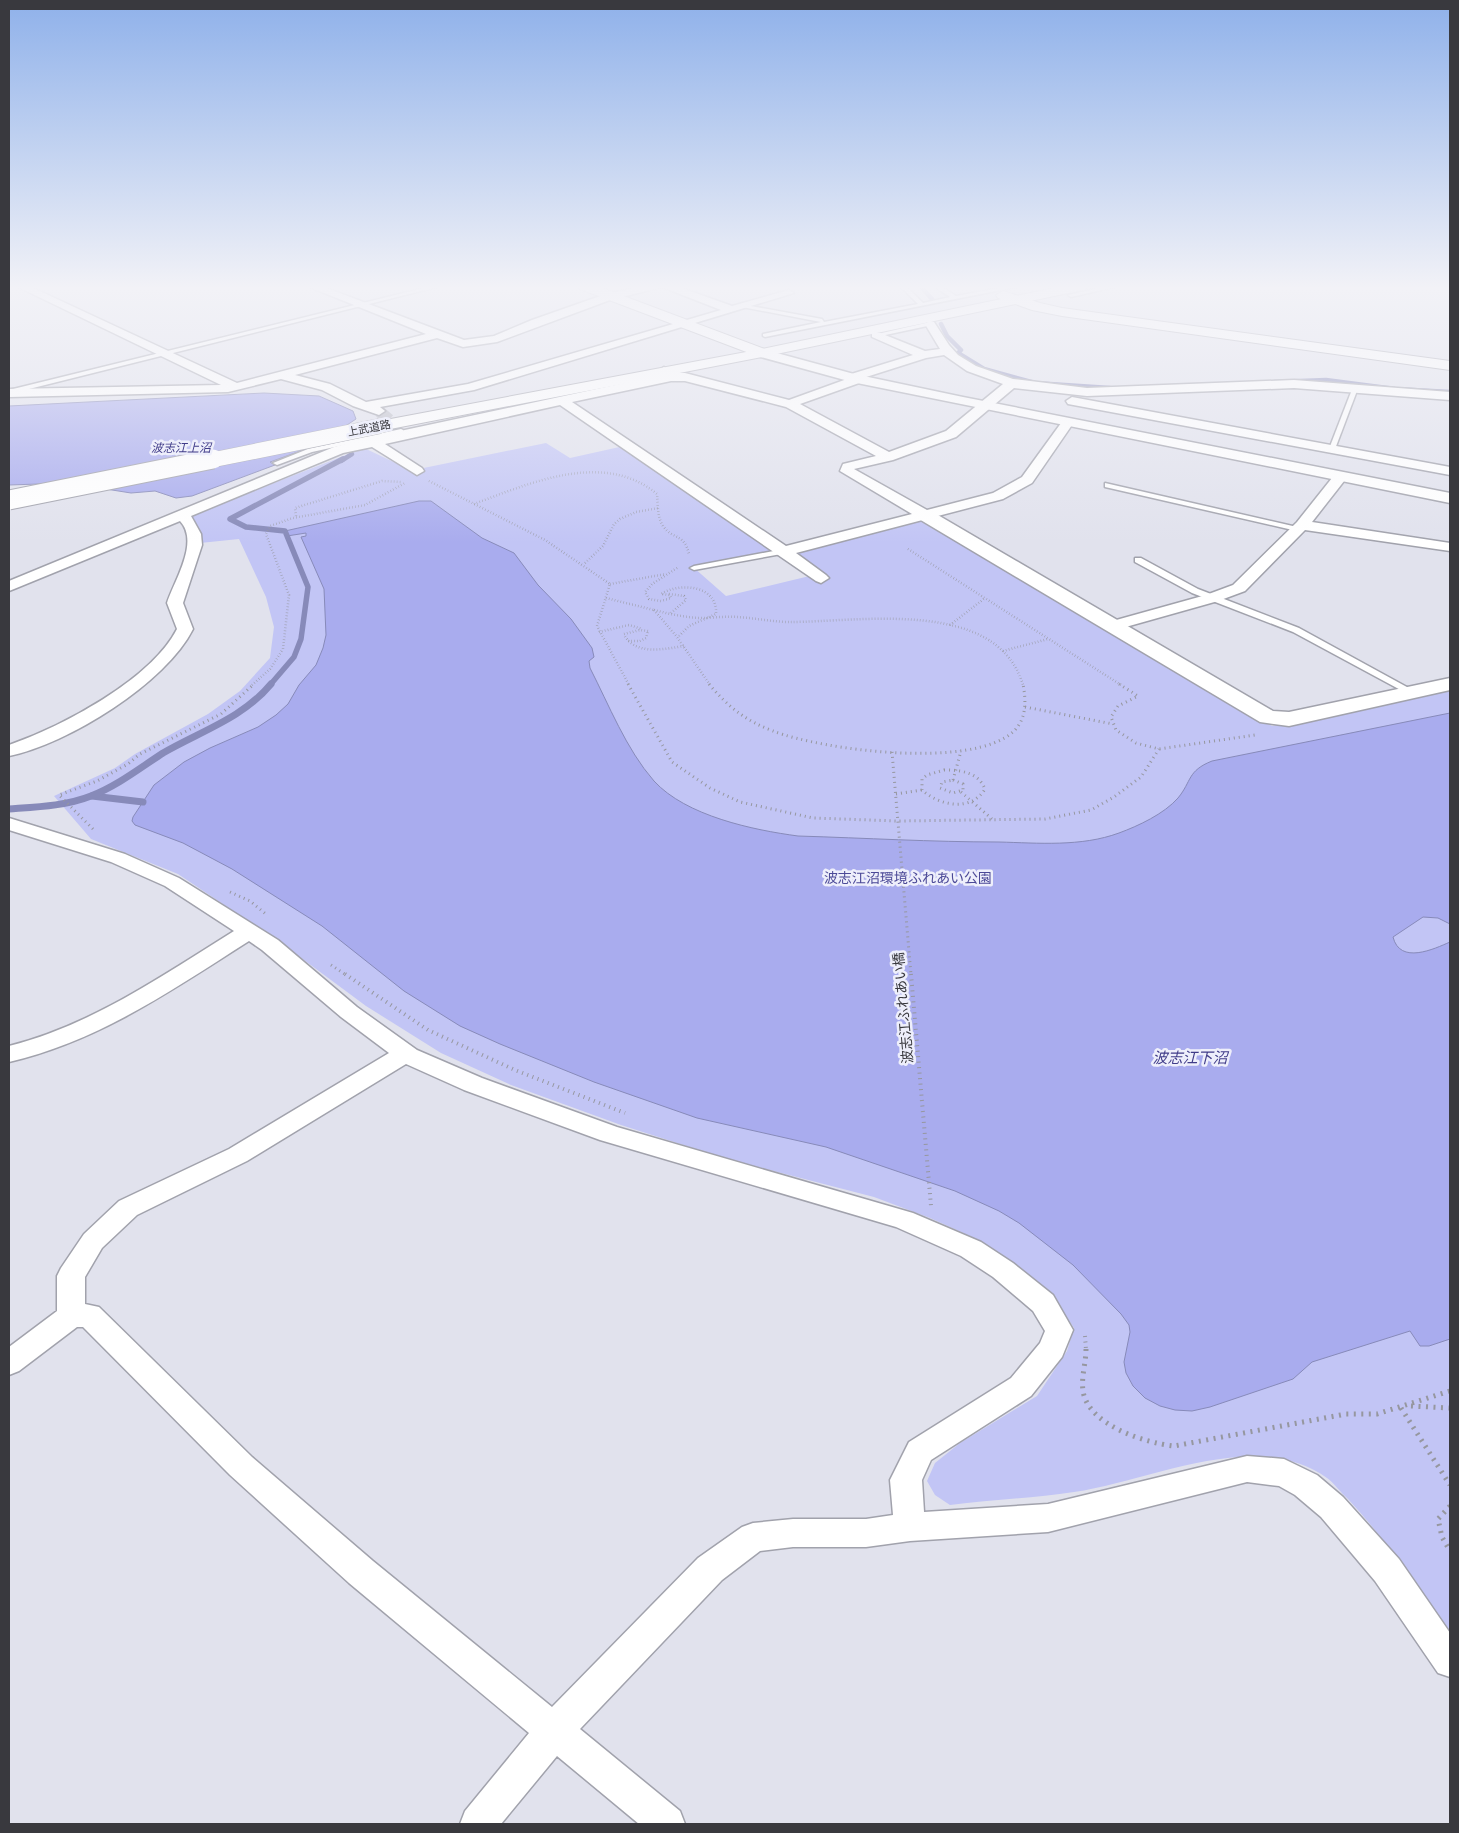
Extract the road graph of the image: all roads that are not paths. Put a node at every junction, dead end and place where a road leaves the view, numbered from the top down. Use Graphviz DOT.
graph roads {
  1 [pos="94,372"];
  2 [pos="202,372"];
  3 [pos="295,372"];
  4 [pos="522,372"];
  5 [pos="617,372"];
  6 [pos="679,372"];
  7 [pos="831,372"];
  8 [pos="874,372"];
  9 [pos="982,372"];
  10 [pos="668,374"];
  11 [pos="282,375"];
  12 [pos="855,378"];
  13 [pos="1012,383"];
  14 [pos="236,387"];
  15 [pos="1355,388"];
  16 [pos="9,393"];
  17 [pos="1450,396"];
  18 [pos="562,401"];
  19 [pos="790,404"];
  20 [pos="983,406"];
  21 [pos="374,421"];
  22 [pos="1068,422"];
  23 [pos="402,432"];
  24 [pos="1332,449"];
  25 [pos="888,457"];
  26 [pos="276,463"];
  27 [pos="417,471"];
  28 [pos="1450,471"];
  29 [pos="1320,472"];
  30 [pos="1341,476"];
  31 [pos="1108,485"];
  32 [pos="9,491"];
  33 [pos="1450,498"];
  34 [pos="9,500"];
  35 [pos="181,514"];
  36 [pos="925,515"];
  37 [pos="1300,527"];
  38 [pos="1450,548"];
  39 [pos="784,551"];
  40 [pos="1138,560"];
  41 [pos="694,568"];
  42 [pos="821,578"];
  43 [pos="9,586"];
  44 [pos="1212,598"];
  45 [pos="1115,625"];
  46 [pos="1450,684"];
  47 [pos="1411,692"];
  48 [pos="9,751"];
  49 [pos="9,824"];
  50 [pos="249,931"];
  51 [pos="406,1053"];
  52 [pos="9,1054"];
  53 [pos="71,1316"];
  54 [pos="9,1363"];
  55 [pos="910,1527"];
  56 [pos="1450,1661"];
  57 [pos="553,1732"];
  58 [pos="478,1824"];
  59 [pos="667,1824"];
  1 -- 16 [label="lane"];
  2 -- 14 [label="street"];
  3 -- 11 [label="street"];
  4 -- 21 [label="street"];
  5 -- 21 [label="main road, 上武道路"];
  6 -- 10 [label="main road, 上武道路"];
  7 -- 12 [label="street"];
  8 -- 12 [label="street"];
  9 -- 13 [label="street"];
  10 -- 18 [label="street"];
  10 -- 19 [label="street"];
  10 -- 21 [label="main road, 上武道路"];
  11 -- 14 [label="street"];
  11 -- 21 [label="street"];
  12 -- 19 [label="street"];
  12 -- 20 [label="street"];
  13 -- 15 [label="street"];
  13 -- 20 [label="street"];
  13 -- 24 [label="street"];
  14 -- 16 [label="street"];
  15 -- 17 [label="street"];
  15 -- 24 [label="lane"];
  18 -- 23 [label="street"];
  18 -- 39 [label="street"];
  19 -- 25 [label="street"];
  20 -- 22 [label="street"];
  20 -- 25 [label="street"];
  21 -- 23 [label="street"];
  21 -- 27 [label="street"];
  21 -- 32 [label="main road, 上武道路"];
  21 -- 34 [label="main road, 上武道路, bridge"];
  21 -- 35 [label="street"];
  22 -- 29 [label="street"];
  22 -- 36 [label="street"];
  23 -- 26 [label="lane"];
  24 -- 28 [label="street"];
  24 -- 29 [label="street"];
  25 -- 36 [label="street"];
  29 -- 30 [label="street"];
  30 -- 33 [label="street"];
  30 -- 37 [label="street"];
  31 -- 37 [label="lane"];
  35 -- 43 [label="street"];
  35 -- 48 [label="street"];
  36 -- 39 [label="street"];
  36 -- 45 [label="street"];
  37 -- 38 [label="street"];
  37 -- 44 [label="street"];
  39 -- 41 [label="lane"];
  39 -- 42 [label="street"];
  40 -- 44 [label="lane"];
  44 -- 45 [label="street"];
  44 -- 47 [label="lane"];
  45 -- 47 [label="street"];
  46 -- 47 [label="street"];
  49 -- 50 [label="street"];
  50 -- 51 [label="street"];
  50 -- 52 [label="street"];
  51 -- 53 [label="street"];
  51 -- 55 [label="street"];
  53 -- 54 [label="street"];
  53 -- 57 [label="street"];
  55 -- 56 [label="street"];
  55 -- 57 [label="street"];
  57 -- 58 [label="street"];
  57 -- 59 [label="street"];
}
